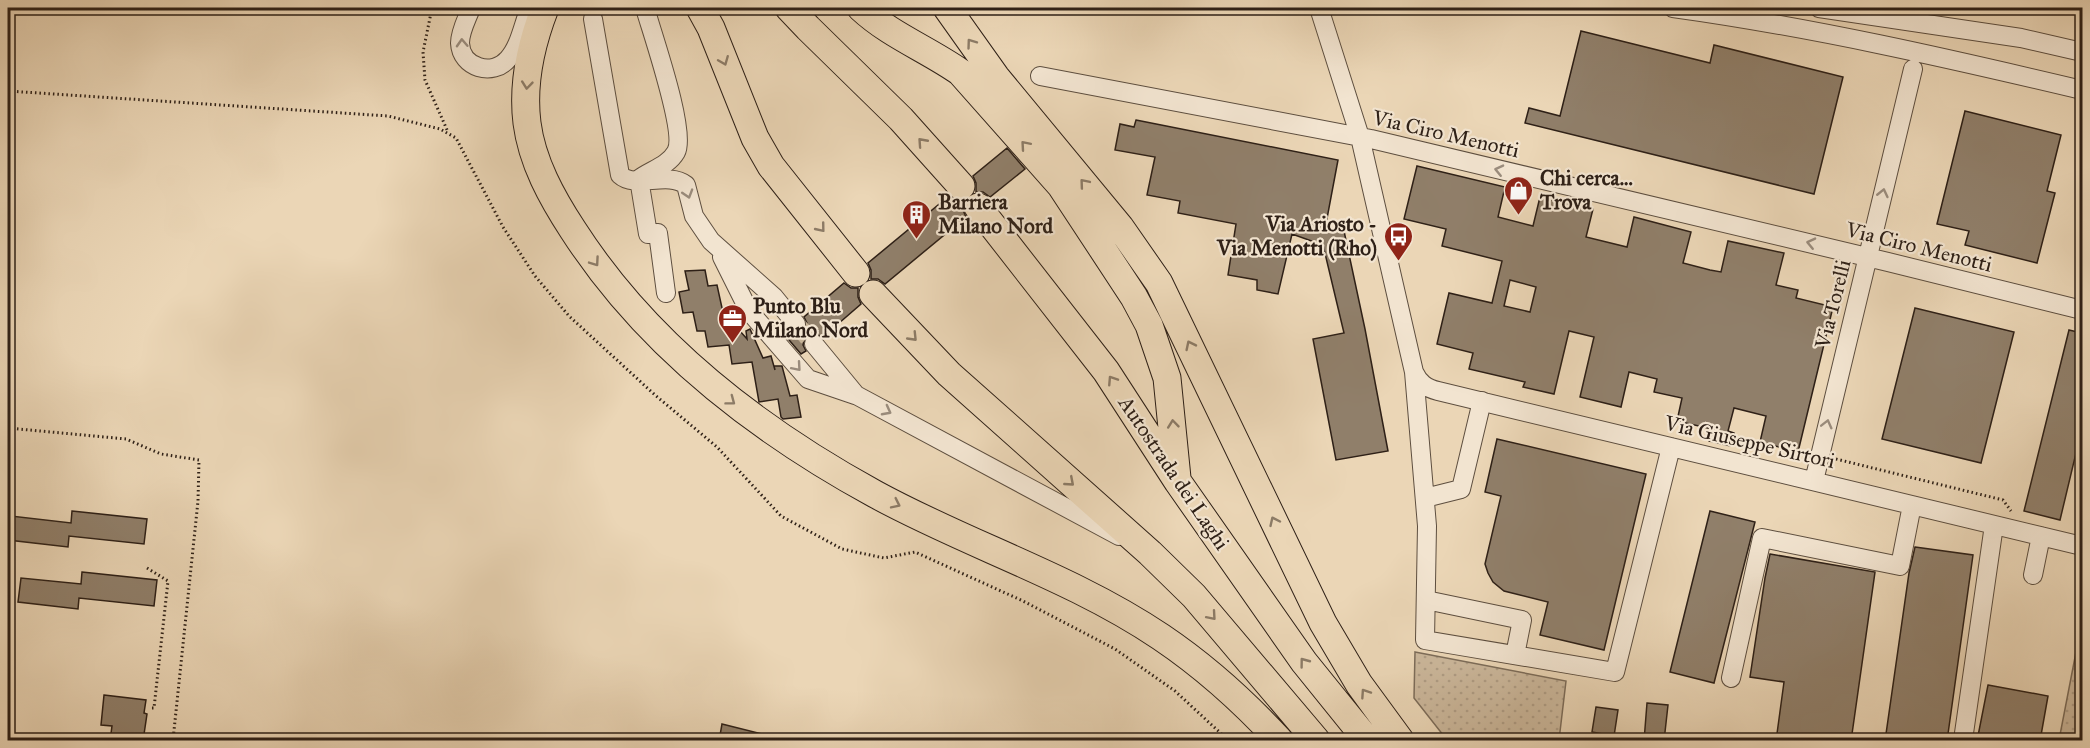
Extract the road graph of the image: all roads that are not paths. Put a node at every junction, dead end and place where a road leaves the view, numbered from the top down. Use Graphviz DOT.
graph roads {
  1 [pos="471,8"];
  2 [pos="530,8"];
  3 [pos="545,8"];
  4 [pos="639,8"];
  5 [pos="645,8"];
  6 [pos="700,8"];
  7 [pos="789,8"];
  8 [pos="861,8"];
  9 [pos="947,8"];
  10 [pos="1319,8"];
  11 [pos="1673,8"];
  12 [pos="1819,8"];
  13 [pos="594,19"];
  14 [pos="2082,52"];
  15 [pos="1913,69"];
  16 [pos="1040,76"];
  17 [pos="668,90"];
  18 [pos="2082,90"];
  19 [pos="1360,137"];
  20 [pos="639,179"];
  21 [pos="961,186"];
  22 [pos="978,207"];
  23 [pos="719,250"];
  24 [pos="1868,257"];
  25 [pos="856,273"];
  26 [pos="666,293"];
  27 [pos="873,294"];
  28 [pos="2082,310"];
  29 [pos="796,324"];
  30 [pos="814,344"];
  31 [pos="1414,372"];
  32 [pos="856,395"];
  33 [pos="1482,401"];
  34 [pos="1671,447"];
  35 [pos="1814,481"];
  36 [pos="1178,482"];
  37 [pos="1425,498"];
  38 [pos="1912,505"];
  39 [pos="1994,525"];
  40 [pos="2041,536"];
  41 [pos="2082,546"];
  42 [pos="1150,553"];
  43 [pos="2033,575"];
  44 [pos="1426,600"];
  45 [pos="1515,655"];
  46 [pos="1731,678"];
  47 [pos="1279,741"];
  48 [pos="1316,741"];
  49 [pos="1367,741"];
  50 [pos="1400,741"];
  51 [pos="1963,741"];
  2 -- 1 [label="street, one-way"];
  3 -- 47 [label="highway, one-way"];
  4 -- 17 [label="street"];
  5 -- 17 [label="street"];
  6 -- 25 [label="highway, one-way"];
  21 -- 7 [label="highway, one-way"];
  36 -- 8 [label="highway, one-way"];
  50 -- 9 [label="highway, one-way"];
  10 -- 19 [label="street"];
  11 -- 18 [label="street"];
  12 -- 14 [label="street"];
  13 -- 20 [label="street"];
  24 -- 15 [label="street, Via Torelli, one-way"];
  16 -- 19 [label="street, Via Ciro Menotti"];
  17 -- 20 [label="street"];
  24 -- 19 [label="street, Via Ciro Menotti, one-way"];
  19 -- 31 [label="street"];
  20 -- 23 [label="street, one-way"];
  20 -- 26 [label="street"];
  36 -- 22 [label="highway, Autostrada dei Laghi, one-way"];
  23 -- 29 [label="street"];
  23 -- 32 [label="street, one-way"];
  24 -- 28 [label="street, Via Ciro Menotti"];
  35 -- 24 [label="street, Via Torelli, one-way"];
  27 -- 42 [label="highway, one-way"];
  30 -- 32 [label="street"];
  31 -- 33 [label="street, Via Giuseppe Sirtori"];
  31 -- 37 [label="street"];
  32 -- 42 [label="street, one-way"];
  33 -- 34 [label="street, Via Giuseppe Sirtori"];
  33 -- 37 [label="street"];
  34 -- 35 [label="street, Via Giuseppe Sirtori"];
  34 -- 45 [label="street"];
  35 -- 38 [label="street, Via Giuseppe Sirtori"];
  49 -- 36 [label="highway, Autostrada dei Laghi, one-way"];
  37 -- 44 [label="street"];
  38 -- 39 [label="street, Via Giuseppe Sirtori"];
  38 -- 46 [label="street"];
  39 -- 40 [label="street, Via Giuseppe Sirtori"];
  39 -- 51 [label="street"];
  40 -- 41 [label="street, Via Giuseppe Sirtori"];
  40 -- 43 [label="street"];
  42 -- 48 [label="highway, one-way"];
  44 -- 45 [label="street"];
  44 -- 45 [label="street"];
}
